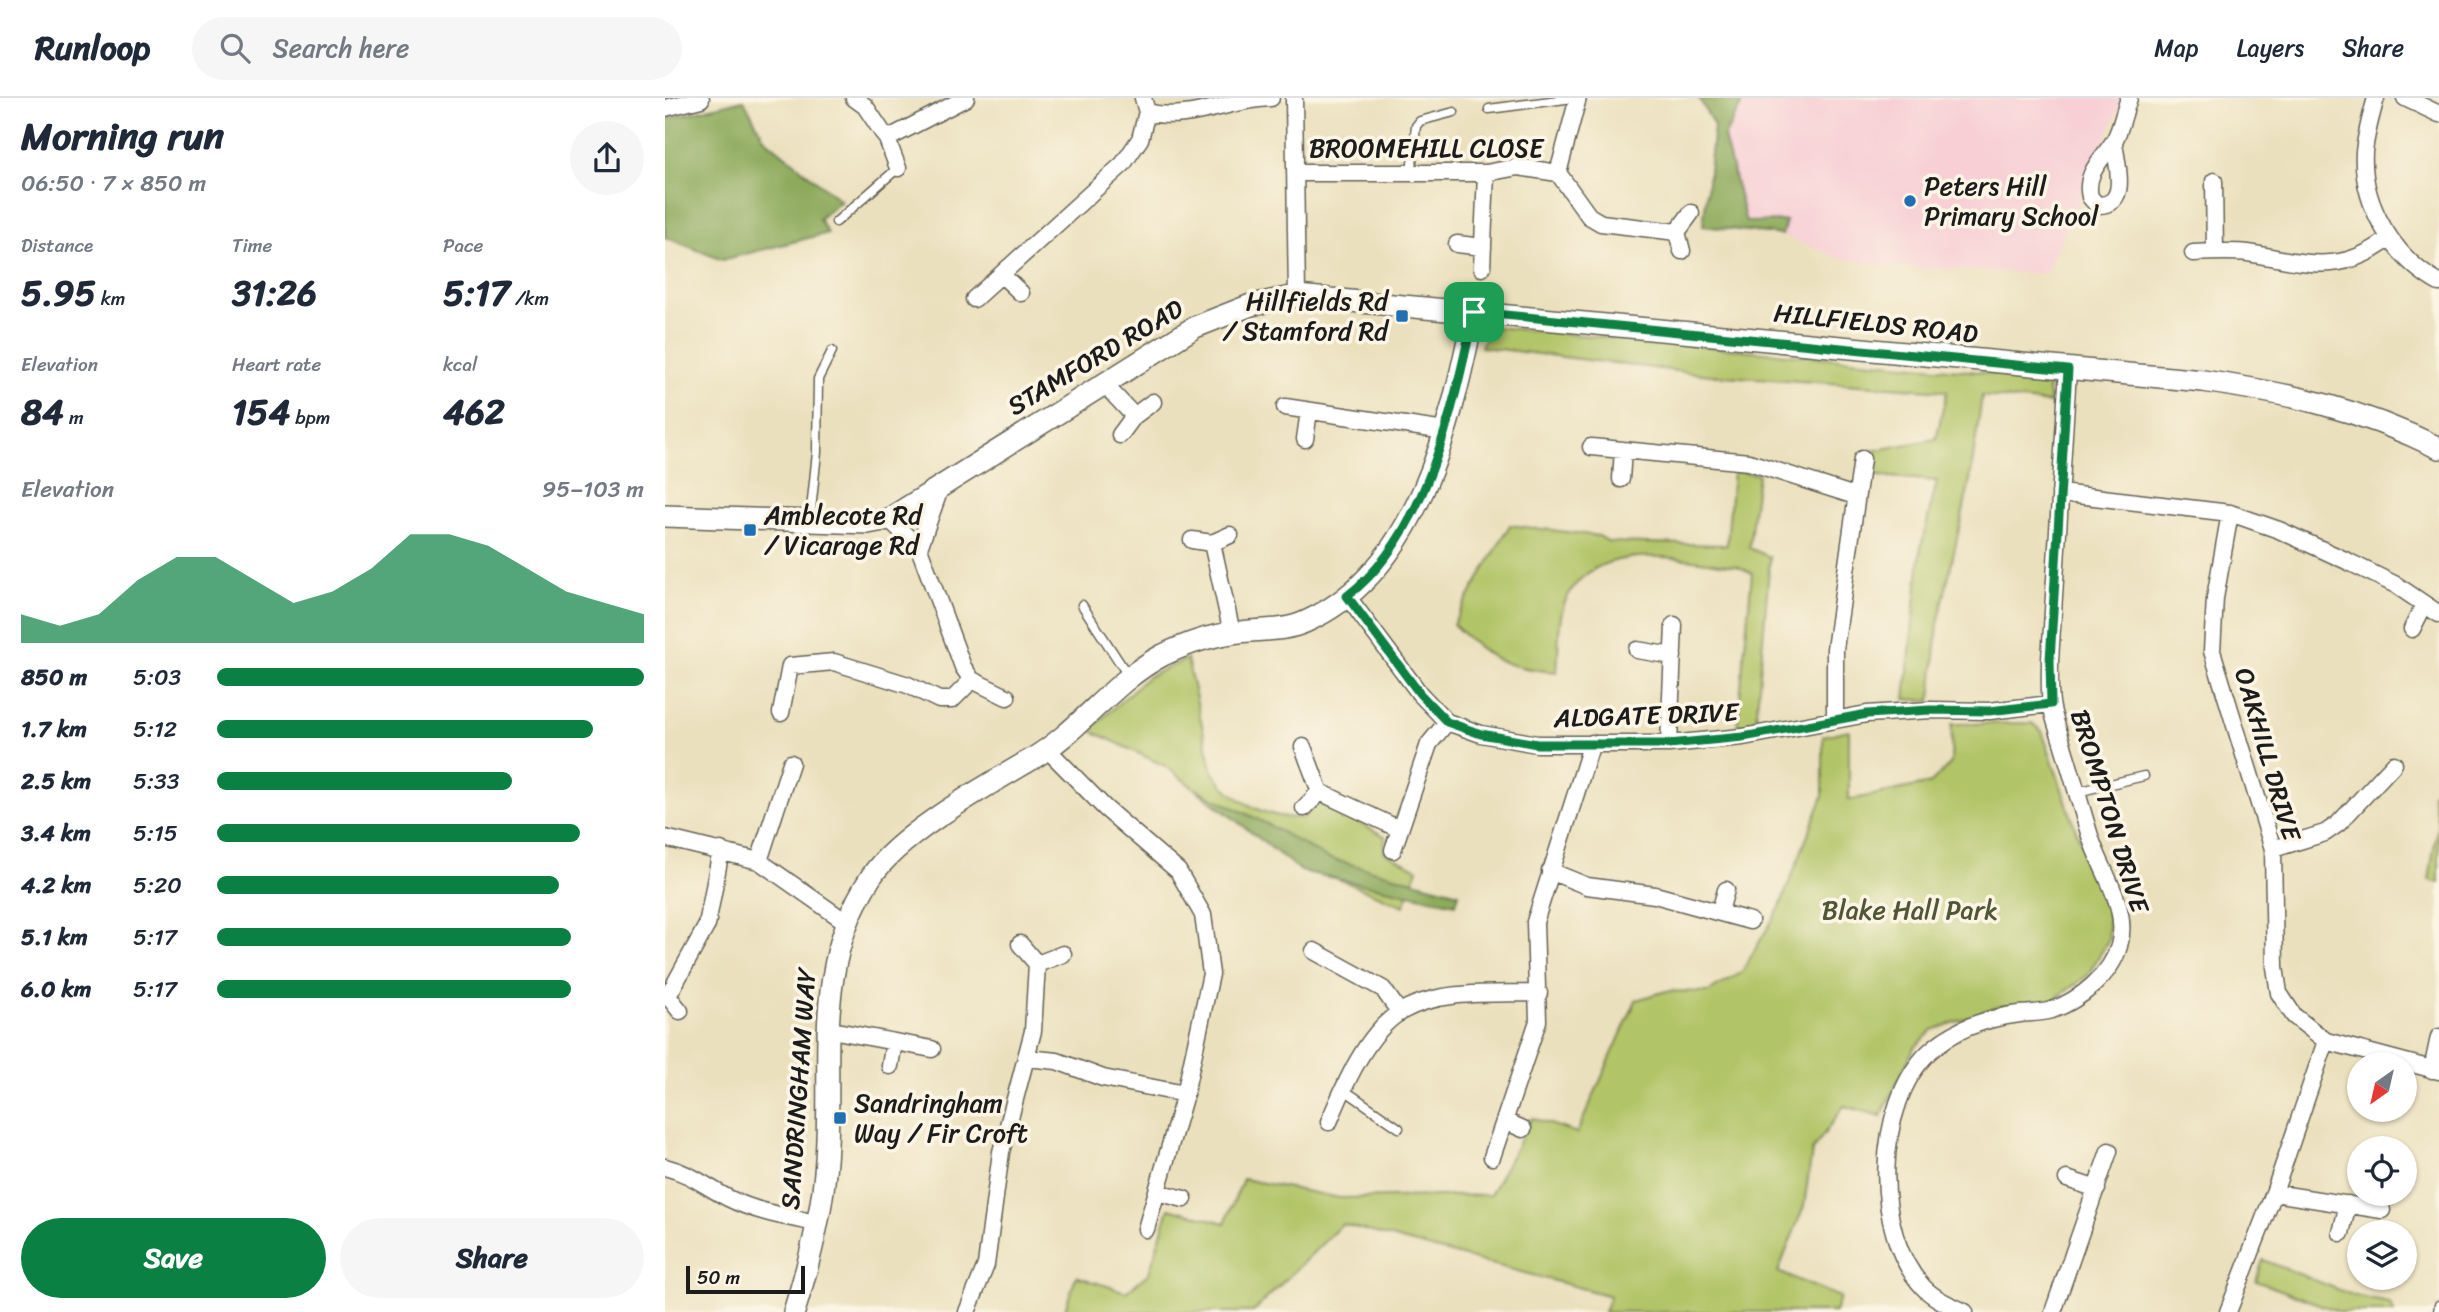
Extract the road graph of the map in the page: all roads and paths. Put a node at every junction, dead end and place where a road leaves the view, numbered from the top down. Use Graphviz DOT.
graph roads {
  1 [pos="703,98"];
  2 [pos="855,98"];
  3 [pos="966,98"];
  4 [pos="1271,98"];
  5 [pos="1294,98"];
  6 [pos="1576,98"];
  7 [pos="2129,98"];
  8 [pos="2376,98"];
  9 [pos="2405,98"];
  10 [pos="1145,105"];
  11 [pos="665,108"];
  12 [pos="1489,109"];
  13 [pos="1454,111"];
  14 [pos="2439,114"];
  15 [pos="887,139"];
  16 [pos="2113,142"];
  17 [pos="898,169"];
  18 [pos="1295,173"];
  19 [pos="1411,173"];
  20 [pos="1486,173"];
  21 [pos="1558,173"];
  22 [pos="2214,181"];
  23 [pos="1691,213"];
  24 [pos="836,222"];
  25 [pos="1677,232"];
  26 [pos="2390,238"];
  27 [pos="1457,244"];
  28 [pos="1483,247"];
  29 [pos="1682,251"];
  30 [pos="2215,252"];
  31 [pos="2193,253"];
  32 [pos="1482,268"];
  33 [pos="1002,275"];
  34 [pos="2439,283"];
  35 [pos="1021,293"];
  36 [pos="1297,296"];
  37 [pos="974,299"];
  38 [pos="1474,312"];
  39 [pos="832,351"];
  40 [pos="2068,370"];
  41 [pos="1103,383"];
  42 [pos="1153,402"];
  43 [pos="1285,407"];
  44 [pos="1309,411"];
  45 [pos="1134,416"];
  46 [pos="1445,431"];
  47 [pos="1119,435"];
  48 [pos="1305,439"];
  49 [pos="1591,447"];
  50 [pos="2439,448"];
  51 [pos="1623,450"];
  52 [pos="1862,459"];
  53 [pos="1621,480"];
  54 [pos="941,486"];
  55 [pos="2060,493"];
  56 [pos="1855,496"];
  57 [pos="2230,513"];
  58 [pos="665,516"];
  59 [pos="810,520"];
  60 [pos="879,521"];
  61 [pos="1230,535"];
  62 [pos="1192,540"];
  63 [pos="1212,543"];
  64 [pos="919,548"];
  65 [pos="1347,596"];
  66 [pos="1082,605"];
  67 [pos="2424,606"];
  68 [pos="2439,614"];
  69 [pos="1674,625"];
  70 [pos="2412,629"];
  71 [pos="1232,633"];
  72 [pos="1637,650"];
  73 [pos="1673,656"];
  74 [pos="1129,677"];
  75 [pos="972,680"];
  76 [pos="1007,697"];
  77 [pos="2051,704"];
  78 [pos="781,713"];
  79 [pos="1835,718"];
  80 [pos="1447,722"];
  81 [pos="1592,743"];
  82 [pos="1669,744"];
  83 [pos="1303,747"];
  84 [pos="1048,750"];
  85 [pos="791,763"];
  86 [pos="2394,764"];
  87 [pos="2144,776"];
  88 [pos="1320,792"];
  89 [pos="2077,792"];
  90 [pos="1304,808"];
  91 [pos="1399,829"];
  92 [pos="665,838"];
  93 [pos="2273,849"];
  94 [pos="721,850"];
  95 [pos="1393,850"];
  96 [pos="759,862"];
  97 [pos="1550,871"];
  98 [pos="1726,890"];
  99 [pos="1720,911"];
  100 [pos="1750,920"];
  101 [pos="846,922"];
  102 [pos="1020,944"];
  103 [pos="1314,951"];
  104 [pos="1063,954"];
  105 [pos="1037,964"];
  106 [pos="1539,993"];
  107 [pos="667,997"];
  108 [pos="680,1011"];
  109 [pos="1399,1013"];
  110 [pos="826,1029"];
  111 [pos="2439,1037"];
  112 [pos="2326,1041"];
  113 [pos="894,1042"];
  114 [pos="932,1049"];
  115 [pos="1027,1058"];
  116 [pos="890,1066"];
  117 [pos="2436,1071"];
  118 [pos="1343,1088"];
  119 [pos="1185,1094"];
  120 [pos="1505,1121"];
  121 [pos="1329,1122"];
  122 [pos="1399,1128"];
  123 [pos="1523,1129"];
  124 [pos="2109,1151"];
  125 [pos="1492,1157"];
  126 [pos="665,1167"];
  127 [pos="2067,1179"];
  128 [pos="2097,1189"];
  129 [pos="1157,1192"];
  130 [pos="2274,1193"];
  131 [pos="1184,1199"];
  132 [pos="2347,1204"];
  133 [pos="2348,1206"];
  134 [pos="2359,1206"];
  135 [pos="2382,1210"];
  136 [pos="817,1223"];
  137 [pos="1146,1229"];
  138 [pos="2341,1233"];
  139 [pos="2439,1305"];
  140 [pos="794,1312"];
  141 [pos="967,1312"];
  142 [pos="1965,1312"];
  143 [pos="2053,1312"];
  144 [pos="2228,1312"];
  145 [pos="2438,1312"];
  1 -- 11 [label="street"];
  2 -- 15 [label="street"];
  3 -- 15 [label="street"];
  4 -- 10 [label="street"];
  5 -- 18 [label="street"];
  6 -- 12 [label="lane"];
  6 -- 21 [label="street, BROOMEHILL CLOSE"];
  7 -- 16 [label="street"];
  8 -- 26 [label="street"];
  9 -- 14 [label="street"];
  10 -- 33 [label="street"];
  13 -- 19 [label="lane"];
  15 -- 17 [label="street"];
  17 -- 24 [label="lane"];
  18 -- 19 [label="street, BROOMEHILL CLOSE"];
  18 -- 36 [label="street"];
  19 -- 20 [label="street, BROOMEHILL CLOSE"];
  20 -- 21 [label="street, BROOMEHILL CLOSE"];
  20 -- 28 [label="street"];
  21 -- 25 [label="street, BROOMEHILL CLOSE"];
  22 -- 30 [label="street"];
  23 -- 25 [label="street"];
  25 -- 29 [label="street"];
  26 -- 30 [label="street"];
  26 -- 34 [label="street"];
  27 -- 28 [label="street"];
  28 -- 32 [label="street"];
  30 -- 31 [label="street"];
  33 -- 35 [label="street"];
  33 -- 37 [label="street"];
  36 -- 38 [label="street, HILLFIELDS ROAD"];
  36 -- 41 [label="street, STAMFORD ROAD"];
  38 -- 40 [label="street, HILLFIELDS ROAD"];
  38 -- 46 [label="street, SANDRINGHAM WAY"];
  39 -- 59 [label="lane"];
  40 -- 50 [label="street, HILLFIELDS ROAD"];
  40 -- 55 [label="street, BROMPTON DRIVE"];
  41 -- 45 [label="street"];
  41 -- 54 [label="street, STAMFORD ROAD"];
  42 -- 45 [label="street"];
  43 -- 44 [label="street"];
  44 -- 46 [label="street"];
  44 -- 48 [label="street"];
  45 -- 47 [label="street"];
  46 -- 65 [label="street, SANDRINGHAM WAY"];
  49 -- 51 [label="street"];
  51 -- 53 [label="street"];
  51 -- 56 [label="street"];
  52 -- 56 [label="street"];
  54 -- 60 [label="street, STAMFORD ROAD"];
  54 -- 64 [label="street"];
  55 -- 57 [label="street"];
  55 -- 77 [label="street, BROMPTON DRIVE"];
  56 -- 79 [label="street"];
  57 -- 67 [label="street"];
  57 -- 93 [label="street, OAKHILL DRIVE"];
  58 -- 59 [label="street"];
  59 -- 60 [label="street"];
  60 -- 64 [label="street"];
  61 -- 63 [label="street"];
  62 -- 63 [label="street"];
  63 -- 71 [label="street"];
  64 -- 75 [label="street"];
  65 -- 71 [label="street, SANDRINGHAM WAY"];
  65 -- 80 [label="street, ALDGATE DRIVE"];
  66 -- 74 [label="lane"];
  67 -- 68 [label="street"];
  67 -- 70 [label="street"];
  69 -- 73 [label="street"];
  71 -- 74 [label="street, SANDRINGHAM WAY"];
  72 -- 73 [label="street"];
  73 -- 82 [label="street"];
  74 -- 84 [label="street, SANDRINGHAM WAY"];
  75 -- 76 [label="street"];
  75 -- 78 [label="street"];
  77 -- 79 [label="street, ALDGATE DRIVE"];
  77 -- 89 [label="street, BROMPTON DRIVE"];
  79 -- 82 [label="street, ALDGATE DRIVE"];
  80 -- 81 [label="street, ALDGATE DRIVE"];
  80 -- 91 [label="street"];
  81 -- 82 [label="street, ALDGATE DRIVE"];
  81 -- 97 [label="street"];
  83 -- 88 [label="street"];
  84 -- 101 [label="street, SANDRINGHAM WAY"];
  84 -- 119 [label="street"];
  85 -- 96 [label="street"];
  86 -- 93 [label="street"];
  87 -- 89 [label="lane"];
  88 -- 90 [label="street"];
  88 -- 91 [label="street"];
  89 -- 142 [label="street, BROMPTON DRIVE"];
  91 -- 95 [label="street"];
  92 -- 94 [label="street"];
  93 -- 112 [label="street, OAKHILL DRIVE"];
  94 -- 96 [label="street"];
  94 -- 107 [label="street"];
  96 -- 101 [label="street"];
  97 -- 99 [label="street"];
  97 -- 106 [label="street"];
  98 -- 99 [label="street"];
  99 -- 100 [label="street"];
  101 -- 110 [label="street, SANDRINGHAM WAY"];
  102 -- 105 [label="street"];
  103 -- 109 [label="street"];
  104 -- 105 [label="street"];
  105 -- 115 [label="street"];
  106 -- 109 [label="street"];
  106 -- 120 [label="street"];
  107 -- 108 [label="street"];
  109 -- 118 [label="street"];
  110 -- 113 [label="street"];
  110 -- 136 [label="street, SANDRINGHAM WAY"];
  111 -- 117 [label="street"];
  112 -- 117 [label="street, OAKHILL DRIVE"];
  112 -- 130 [label="street"];
  113 -- 114 [label="street"];
  113 -- 116 [label="street"];
  115 -- 119 [label="street"];
  115 -- 141 [label="street"];
  118 -- 121 [label="street"];
  118 -- 122 [label="lane"];
  119 -- 129 [label="street"];
  120 -- 123 [label="street"];
  120 -- 125 [label="street"];
  124 -- 128 [label="street"];
  126 -- 136 [label="street"];
  127 -- 128 [label="street"];
  128 -- 143 [label="street"];
  129 -- 131 [label="street"];
  129 -- 137 [label="street"];
  130 -- 132 [label="street"];
  130 -- 144 [label="street"];
  133 -- 138 [label="street"];
  134 -- 135 [label="street"];
  136 -- 140 [label="street, SANDRINGHAM WAY"];
  139 -- 145 [label="lane"];
}
